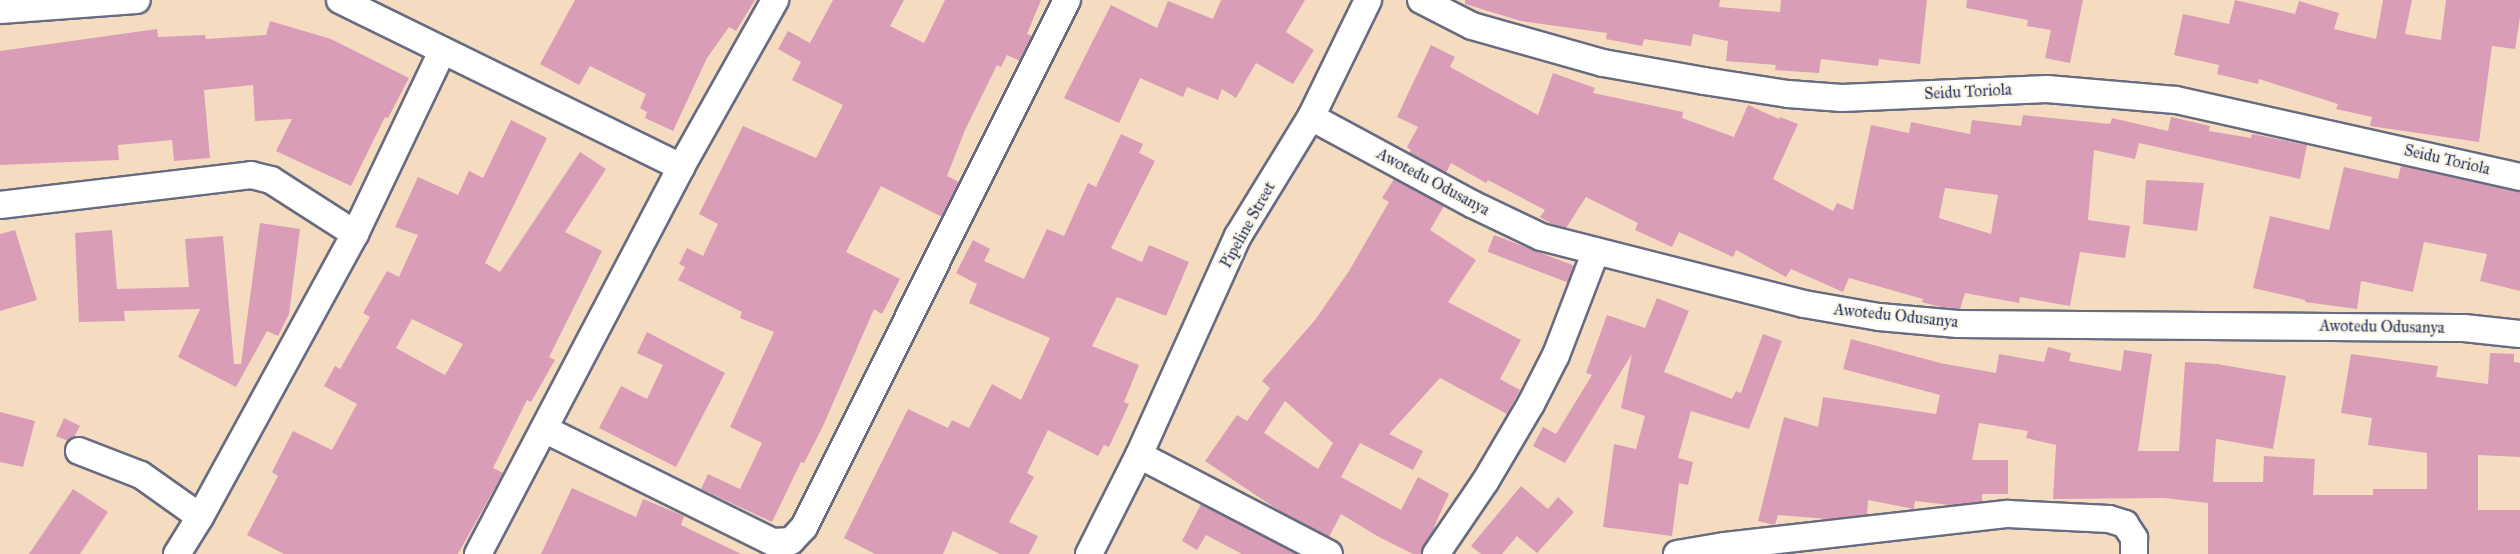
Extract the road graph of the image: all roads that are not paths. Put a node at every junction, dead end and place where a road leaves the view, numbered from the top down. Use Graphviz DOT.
graph roads {
  1 [pos="137,0"];
  2 [pos="340,0"];
  3 [pos="775,0"];
  4 [pos="1066,0"];
  5 [pos="1368,0"];
  6 [pos="1421,0"];
  7 [pos="0,10"];
  8 [pos="442,52"];
  9 [pos="1311,117"];
  10 [pos="681,167"];
  11 [pos="2520,177"];
  12 [pos="0,206"];
  13 [pos="355,234"];
  14 [pos="1596,251"];
  15 [pos="2520,334"];
  16 [pos="544,429"];
  17 [pos="79,452"];
  18 [pos="1139,455"];
  19 [pos="200,517"];
  20 [pos="177,554"];
  21 [pos="478,554"];
  22 [pos="1089,554"];
  23 [pos="1329,554"];
  24 [pos="1436,554"];
  25 [pos="1677,554"];
  26 [pos="2134,554"];
  1 -- 7 [label="street"];
  2 -- 8 [label="street"];
  3 -- 10 [label="street"];
  4 -- 16 [label="street"];
  5 -- 9 [label="street, Pipeline Street"];
  6 -- 11 [label="street, Seidu Toriola"];
  8 -- 10 [label="street"];
  8 -- 13 [label="street"];
  9 -- 14 [label="street, Awotedu Odusanya"];
  9 -- 18 [label="street, Pipeline Street"];
  10 -- 16 [label="street"];
  12 -- 13 [label="street"];
  13 -- 19 [label="street"];
  14 -- 15 [label="street, Awotedu Odusanya"];
  14 -- 24 [label="street"];
  16 -- 21 [label="street"];
  17 -- 19 [label="street"];
  18 -- 22 [label="street, Pipeline Street"];
  18 -- 23 [label="street"];
  19 -- 20 [label="street"];
  25 -- 26 [label="street"];
}
